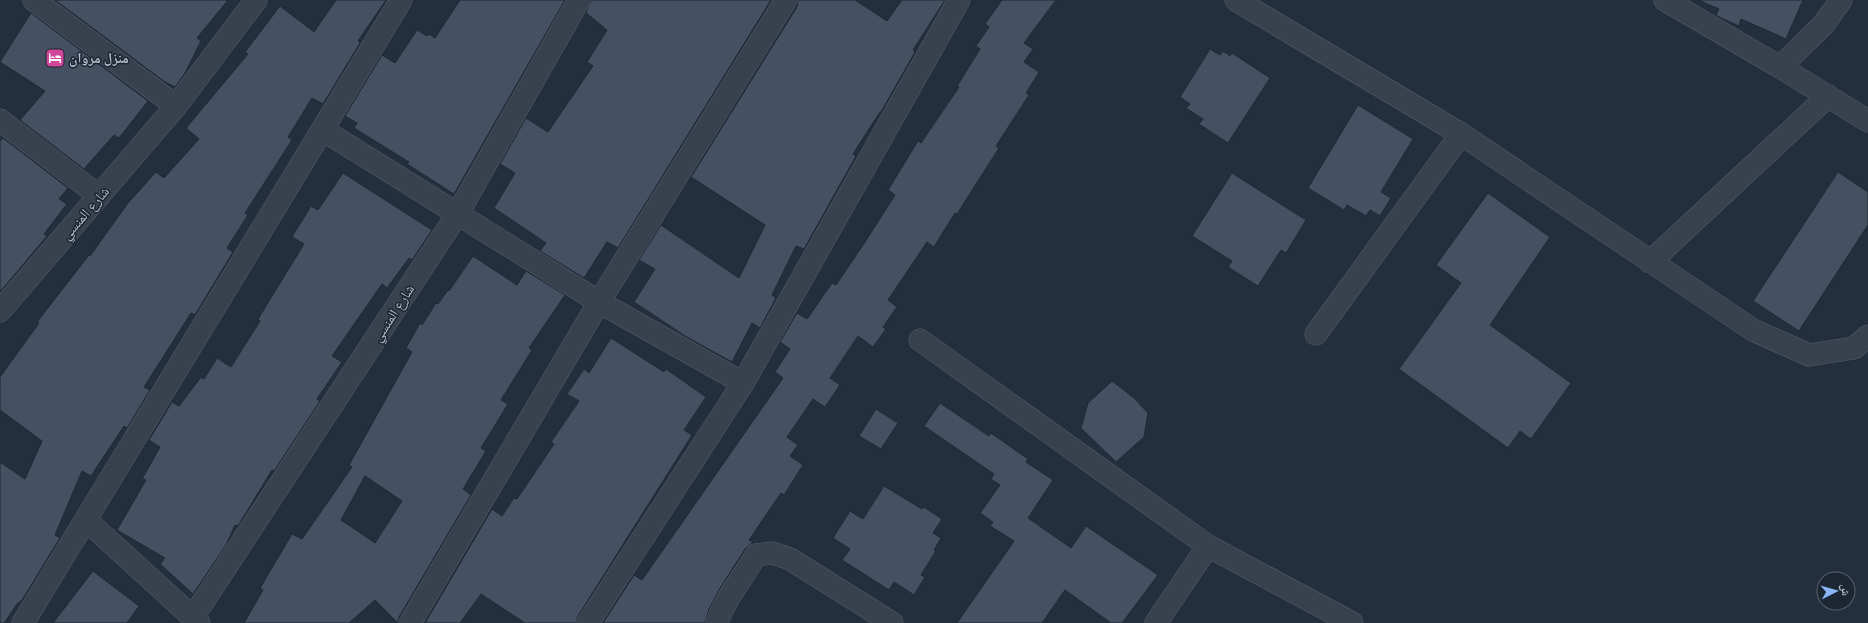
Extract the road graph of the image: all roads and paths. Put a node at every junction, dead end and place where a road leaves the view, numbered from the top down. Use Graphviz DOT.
graph roads {
  1 [pos="34,0"];
  2 [pos="256,0"];
  3 [pos="401,0"];
  4 [pos="579,0"];
  5 [pos="786,0"];
  6 [pos="959,0"];
  7 [pos="1236,0"];
  8 [pos="1665,0"];
  9 [pos="1841,0"];
  10 [pos="1780,67"];
  11 [pos="1828,96"];
  12 [pos="176,106"];
  13 [pos="0,120"];
  14 [pos="1868,122"];
  15 [pos="323,130"];
  16 [pos="1460,134"];
  17 [pos="99,196"];
  18 [pos="458,213"];
  19 [pos="1650,262"];
  20 [pos="599,302"];
  21 [pos="0,311"];
  22 [pos="1316,334"];
  23 [pos="1868,336"];
  24 [pos="920,340"];
  25 [pos="743,383"];
  26 [pos="86,520"];
  27 [pos="1208,546"];
  28 [pos="196,620"];
  29 [pos="23,623"];
  30 [pos="410,623"];
  31 [pos="588,623"];
  32 [pos="717,623"];
  33 [pos="892,623"];
  34 [pos="1156,623"];
  35 [pos="1352,623"];
  1 -- 12 [label="street"];
  2 -- 12 [label="street, شارع المنسي"];
  3 -- 15 [label="street"];
  4 -- 18 [label="street, شارع المنسي"];
  5 -- 20 [label="street"];
  6 -- 25 [label="street"];
  7 -- 16 [label="street"];
  8 -- 10 [label="street"];
  9 -- 10 [label="street"];
  10 -- 11 [label="street"];
  11 -- 14 [label="street"];
  11 -- 19 [label="street"];
  12 -- 17 [label="street, شارع المنسي"];
  13 -- 17 [label="street"];
  15 -- 18 [label="street"];
  15 -- 26 [label="street"];
  16 -- 19 [label="street"];
  16 -- 22 [label="street"];
  17 -- 21 [label="street, شارع المنسي"];
  18 -- 20 [label="street"];
  18 -- 28 [label="street, شارع المنسي"];
  19 -- 23 [label="street"];
  20 -- 25 [label="street"];
  20 -- 30 [label="street"];
  24 -- 27 [label="street"];
  25 -- 31 [label="street"];
  26 -- 28 [label="street"];
  26 -- 29 [label="street"];
  27 -- 34 [label="street"];
  27 -- 35 [label="street"];
  32 -- 33 [label="street"];
}
